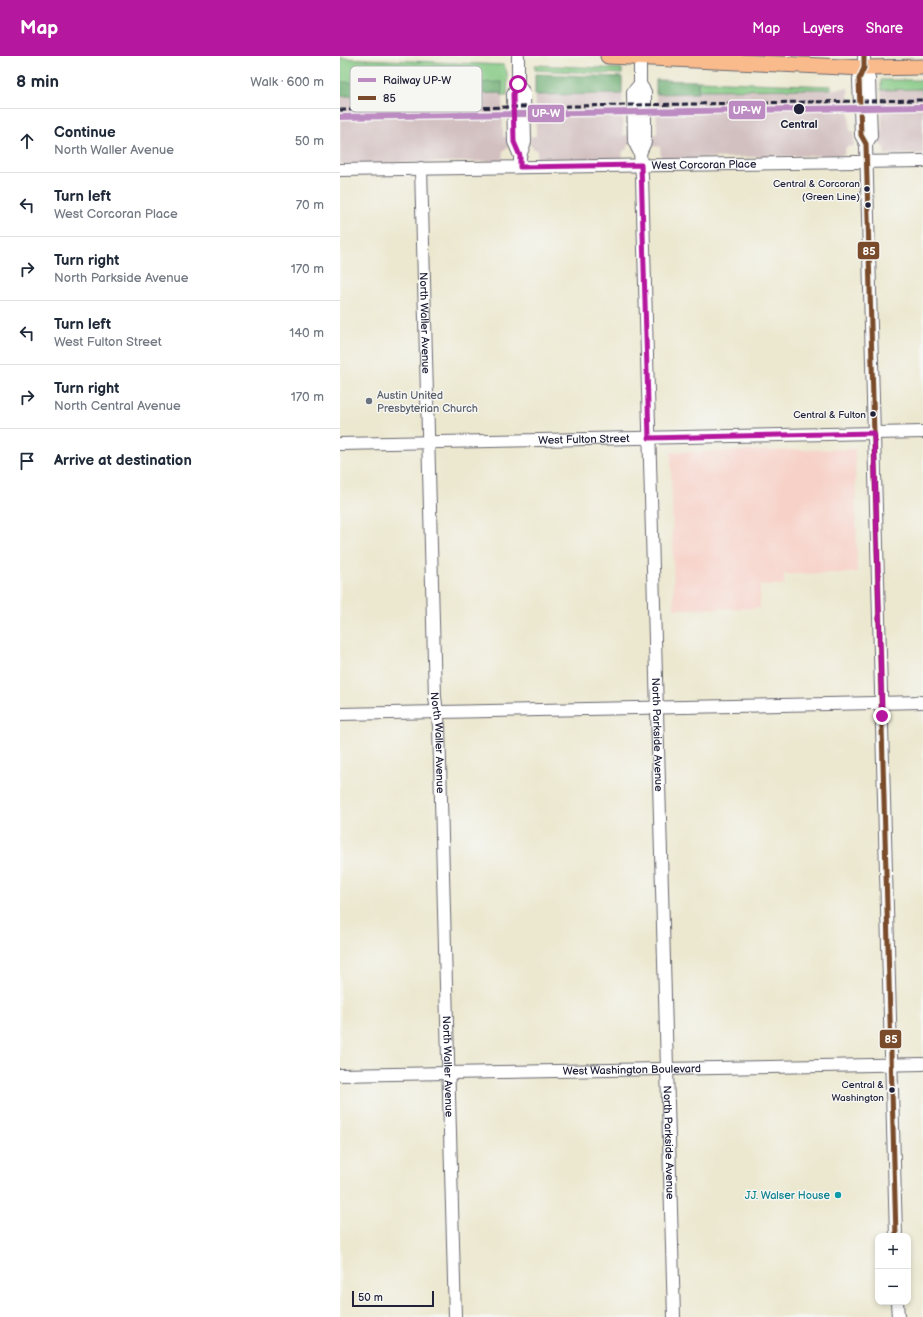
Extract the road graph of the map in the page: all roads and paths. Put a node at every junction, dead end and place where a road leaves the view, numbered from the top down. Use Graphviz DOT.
graph roads {
  1 [pos="518,56"];
  2 [pos="608,56"];
  3 [pos="640,57"];
  4 [pos="690,58"];
  5 [pos="864,62"];
  6 [pos="923,67"];
  7 [pos="641,159"];
  8 [pos="520,161"];
  9 [pos="867,161"];
  10 [pos="923,161"];
  11 [pos="421,168"];
  12 [pos="340,170"];
  13 [pos="923,432"];
  14 [pos="874,433"];
  15 [pos="649,438"];
  16 [pos="429,442"];
  17 [pos="340,444"];
  18 [pos="881,702"];
  19 [pos="923,702"];
  20 [pos="657,707"];
  21 [pos="437,713"];
  22 [pos="340,714"];
  23 [pos="891,1064"];
  24 [pos="923,1064"];
  25 [pos="667,1068"];
  26 [pos="448,1072"];
  27 [pos="340,1075"];
  28 [pos="896,1233"];
  29 [pos="897,1305"];
  30 [pos="455,1317"];
  31 [pos="674,1317"];
  32 [pos="898,1317"];
  1 -- 8 [label="street"];
  2 -- 3 [label="main road"];
  3 -- 4 [label="main road"];
  3 -- 7 [label="street, North Parkside Avenue"];
  4 -- 5 [label="main road"];
  5 -- 6 [label="main road"];
  5 -- 9 [label="street"];
  7 -- 8 [label="street, West Corcoran Place"];
  7 -- 9 [label="street, West Corcoran Place"];
  7 -- 15 [label="street, North Parkside Avenue"];
  8 -- 11 [label="street, West Corcoran Place"];
  9 -- 10 [label="street, West Corcoran Place"];
  9 -- 14 [label="street"];
  11 -- 12 [label="street, West Corcoran Place"];
  11 -- 16 [label="street, North Waller Avenue"];
  13 -- 14 [label="street, West Fulton Street"];
  14 -- 15 [label="street, West Fulton Street"];
  14 -- 18 [label="street"];
  15 -- 16 [label="street, West Fulton Street"];
  15 -- 20 [label="street, North Parkside Avenue"];
  16 -- 17 [label="street, West Fulton Street"];
  16 -- 21 [label="street, North Waller Avenue"];
  18 -- 19 [label="street"];
  18 -- 20 [label="street"];
  18 -- 23 [label="street"];
  20 -- 21 [label="street"];
  20 -- 25 [label="street, North Parkside Avenue"];
  21 -- 22 [label="street"];
  21 -- 26 [label="street, North Waller Avenue"];
  23 -- 24 [label="street, West Washington Boulevard"];
  23 -- 25 [label="street, West Washington Boulevard"];
  23 -- 28 [label="street"];
  25 -- 26 [label="street, West Washington Boulevard"];
  25 -- 31 [label="street, North Parkside Avenue"];
  26 -- 27 [label="street, West Washington Boulevard"];
  26 -- 30 [label="street, North Waller Avenue"];
  29 -- 32 [label="street"];
}
